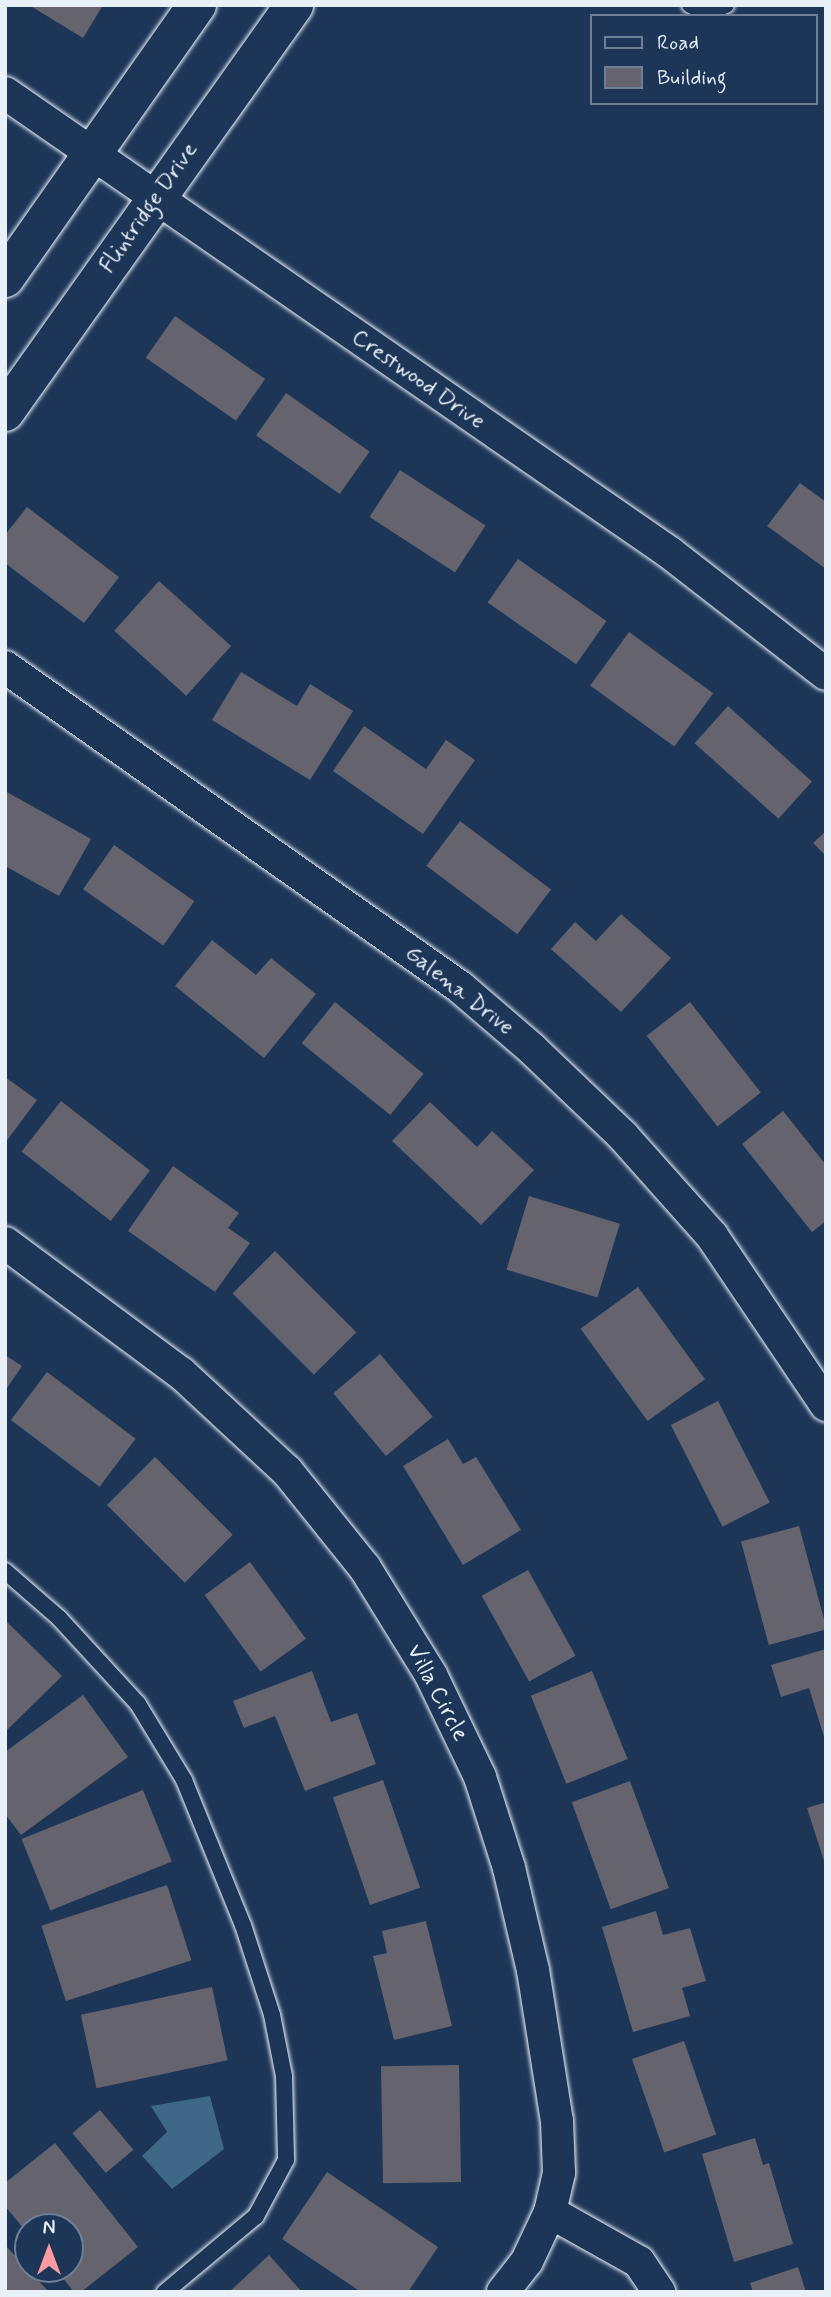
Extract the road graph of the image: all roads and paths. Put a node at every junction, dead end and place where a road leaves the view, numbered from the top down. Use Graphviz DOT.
graph roads {
  1 [pos="197,5"];
  2 [pos="294,5"];
  3 [pos="690,5"];
  4 [pos="726,5"];
  5 [pos="5,93"];
  6 [pos="90,154"];
  7 [pos="155,199"];
  8 [pos="5,278"];
  9 [pos="5,412"];
  10 [pos="5,667"];
  11 [pos="826,674"];
  12 [pos="5,1243"];
  13 [pos="826,1405"];
  14 [pos="5,1571"];
  15 [pos="550,2212"];
  16 [pos="165,2292"];
  17 [pos="503,2292"];
  18 [pos="659,2292"];
  1 -- 6 [label="street"];
  2 -- 7 [label="street, Flintridge Drive"];
  3 -- 4 [label="lane"];
  5 -- 6 [label="street, Crestwood Drive"];
  6 -- 7 [label="street, Crestwood Drive"];
  6 -- 8 [label="street"];
  7 -- 9 [label="street, Flintridge Drive"];
  7 -- 11 [label="street, Crestwood Drive"];
  10 -- 13 [label="street, Galena Drive"];
  12 -- 15 [label="street, Villa Circle"];
  14 -- 16 [label="lane"];
  15 -- 17 [label="street, Villa Circle"];
  15 -- 18 [label="street"];
}
